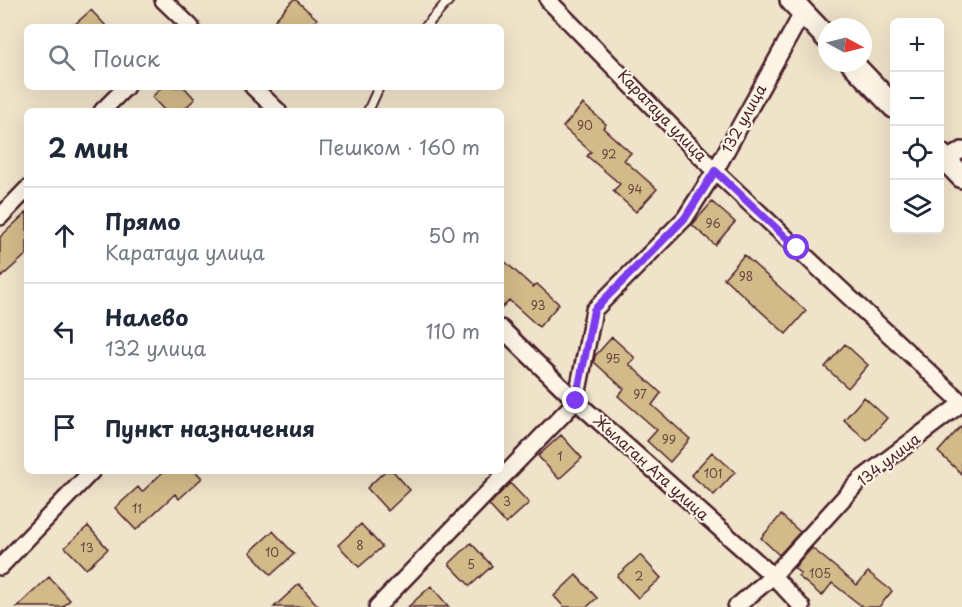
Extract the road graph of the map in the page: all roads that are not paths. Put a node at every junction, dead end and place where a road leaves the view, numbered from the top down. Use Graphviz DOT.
graph roads {
  1 [pos="163,0"];
  2 [pos="449,0"];
  3 [pos="548,0"];
  4 [pos="797,6"];
  5 [pos="185,24"];
  6 [pos="428,24"];
  7 [pos="818,28"];
  8 [pos="861,72"];
  9 [pos="123,90"];
  10 [pos="257,90"];
  11 [pos="378,90"];
  12 [pos="890,103"];
  13 [pos="105,108"];
  14 [pos="275,108"];
  15 [pos="369,108"];
  16 [pos="949,155"];
  17 [pos="715,171"];
  18 [pos="962,177"];
  19 [pos="24,192"];
  20 [pos="0,217"];
  21 [pos="504,331"];
  22 [pos="576,401"];
  23 [pos="962,403"];
  24 [pos="89,474"];
  25 [pos="0,567"];
  26 [pos="773,576"];
  27 [pos="377,607"];
  28 [pos="736,607"];
  29 [pos="802,607"];
  1 -- 5 [label="street"];
  2 -- 6 [label="lane"];
  3 -- 17 [label="street, Каратауа улица"];
  4 -- 7 [label="main road"];
  4 -- 17 [label="street, 132 улица"];
  8 -- 12 [label="main road"];
  9 -- 13 [label="street"];
  10 -- 14 [label="street"];
  11 -- 15 [label="lane"];
  16 -- 18 [label="main road"];
  17 -- 22 [label="street, 132 улица"];
  17 -- 23 [label="street, Каратауа улица"];
  19 -- 20 [label="street"];
  21 -- 22 [label="street, Жылаган Ата улица"];
  22 -- 26 [label="street, Жылаган Ата улица"];
  22 -- 27 [label="street"];
  23 -- 26 [label="street, 134 улица"];
  24 -- 25 [label="street"];
  26 -- 28 [label="street, 134 улица"];
  26 -- 29 [label="street, Жылаган Ата улица"];
}
